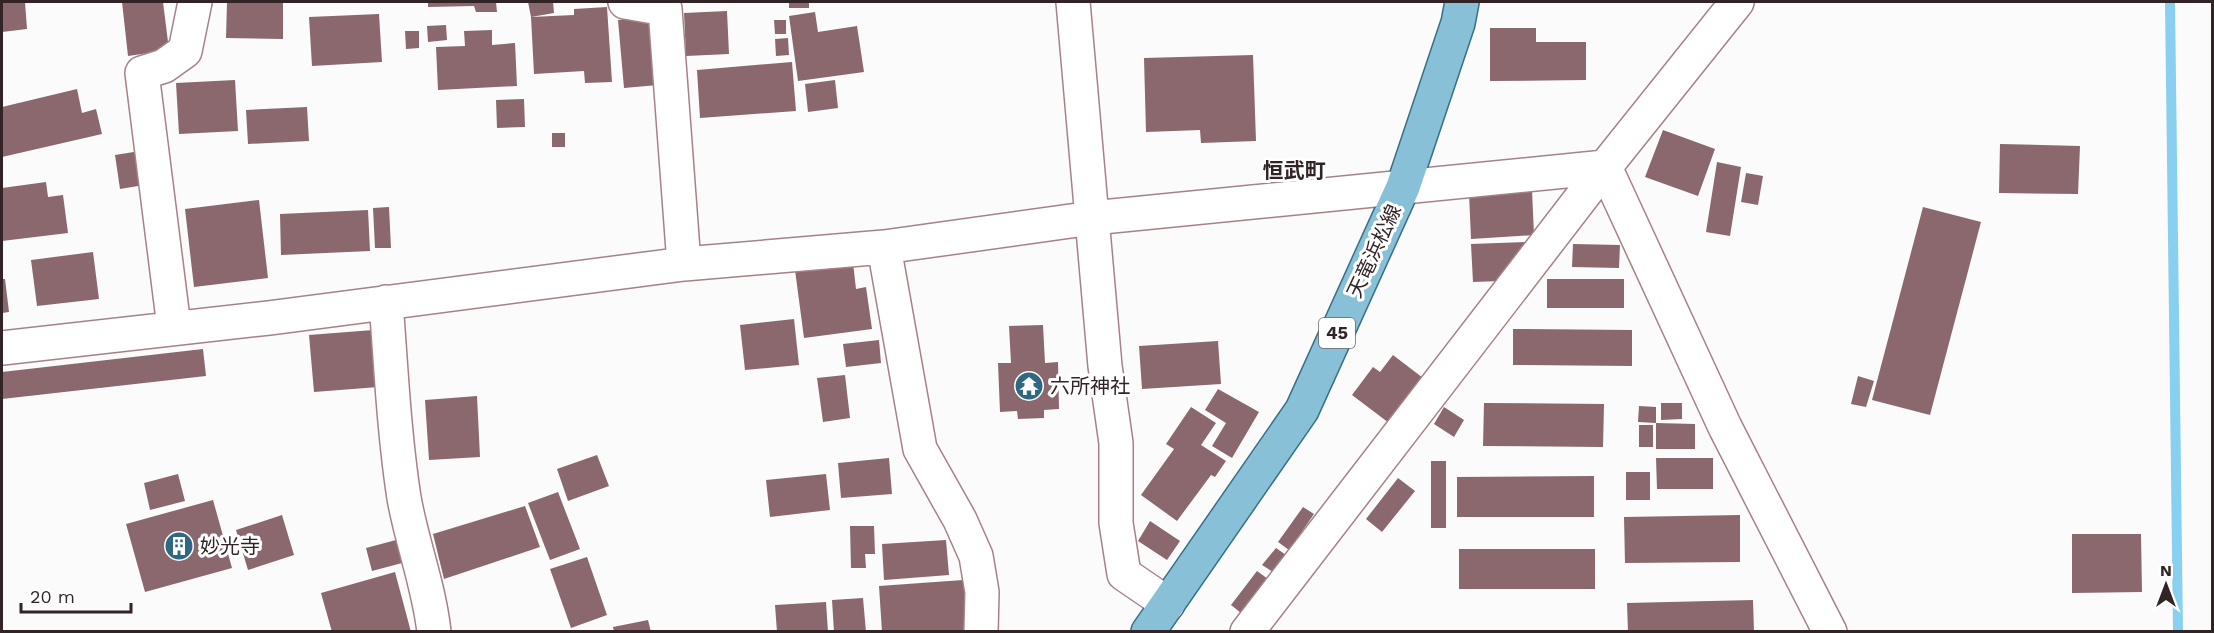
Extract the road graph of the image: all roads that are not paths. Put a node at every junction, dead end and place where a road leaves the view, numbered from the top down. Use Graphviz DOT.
graph roads {
  1 [pos="195,2"];
  2 [pos="625,2"];
  3 [pos="1073,2"];
  4 [pos="1462,2"];
  5 [pos="1737,2"];
  6 [pos="1605,167"];
  7 [pos="1403,187"];
  8 [pos="1092,218"];
  9 [pos="884,247"];
  10 [pos="684,264"];
  11 [pos="386,302"];
  12 [pos="174,327"];
  13 [pos="2,348"];
  14 [pos="1168,604"];
  15 [pos="434,632"];
  16 [pos="981,632"];
  17 [pos="1148,632"];
  18 [pos="1247,632"];
  19 [pos="1830,632"];
  1 -- 12 [label="street"];
  2 -- 10 [label="street"];
  3 -- 8 [label="street"];
  4 -- 7 [label="main road, 天竜浜松線 / 45"];
  5 -- 6 [label="street"];
  6 -- 7 [label="street"];
  6 -- 18 [label="street"];
  6 -- 19 [label="street"];
  7 -- 8 [label="street"];
  7 -- 14 [label="main road, 天竜浜松線 / 45"];
  8 -- 9 [label="street"];
  8 -- 14 [label="street"];
  9 -- 10 [label="street"];
  9 -- 16 [label="street"];
  10 -- 11 [label="street"];
  11 -- 12 [label="street"];
  11 -- 15 [label="street"];
  12 -- 13 [label="street"];
  14 -- 17 [label="main road, 天竜浜松線 / 45"];
}
